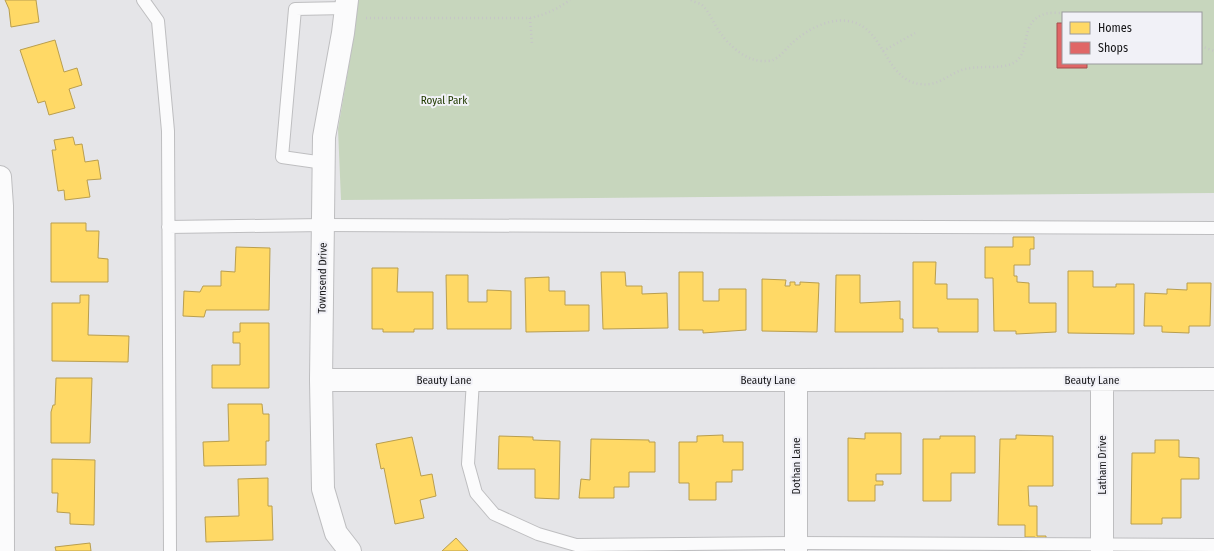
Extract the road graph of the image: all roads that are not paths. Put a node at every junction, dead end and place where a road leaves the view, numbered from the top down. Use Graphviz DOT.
graph roads {
  1 [pos="143,0"];
  2 [pos="353,7"];
  3 [pos="324,163"];
  4 [pos="0,177"];
  5 [pos="323,225"];
  6 [pos="168,227"];
  7 [pos="1214,228"];
  8 [pos="1214,379"];
  9 [pos="321,380"];
  10 [pos="473,380"];
  11 [pos="796,380"];
  12 [pos="1102,380"];
  13 [pos="1214,545"];
  14 [pos="796,547"];
  15 [pos="950,547"];
  16 [pos="646,548"];
  17 [pos="1102,548"];
  18 [pos="4,551"];
  19 [pos="170,551"];
  20 [pos="350,551"];
  1 -- 6 [label="lane"];
  2 -- 3 [label="street, Townsend Drive"];
  2 -- 3 [label="lane"];
  3 -- 5 [label="street, Townsend Drive"];
  4 -- 18 [label="street"];
  5 -- 6 [label="lane"];
  5 -- 7 [label="lane"];
  5 -- 9 [label="street, Townsend Drive"];
  6 -- 19 [label="lane"];
  8 -- 12 [label="street, Beauty Lane"];
  9 -- 10 [label="street, Beauty Lane"];
  9 -- 20 [label="street, Townsend Drive"];
  10 -- 11 [label="street, Beauty Lane"];
  10 -- 16 [label="lane"];
  11 -- 12 [label="street, Beauty Lane"];
  11 -- 14 [label="street, Dothan Lane"];
  12 -- 17 [label="street, Latham Drive"];
  13 -- 17 [label="lane"];
  14 -- 15 [label="lane"];
  14 -- 16 [label="lane"];
  15 -- 17 [label="lane"];
}
